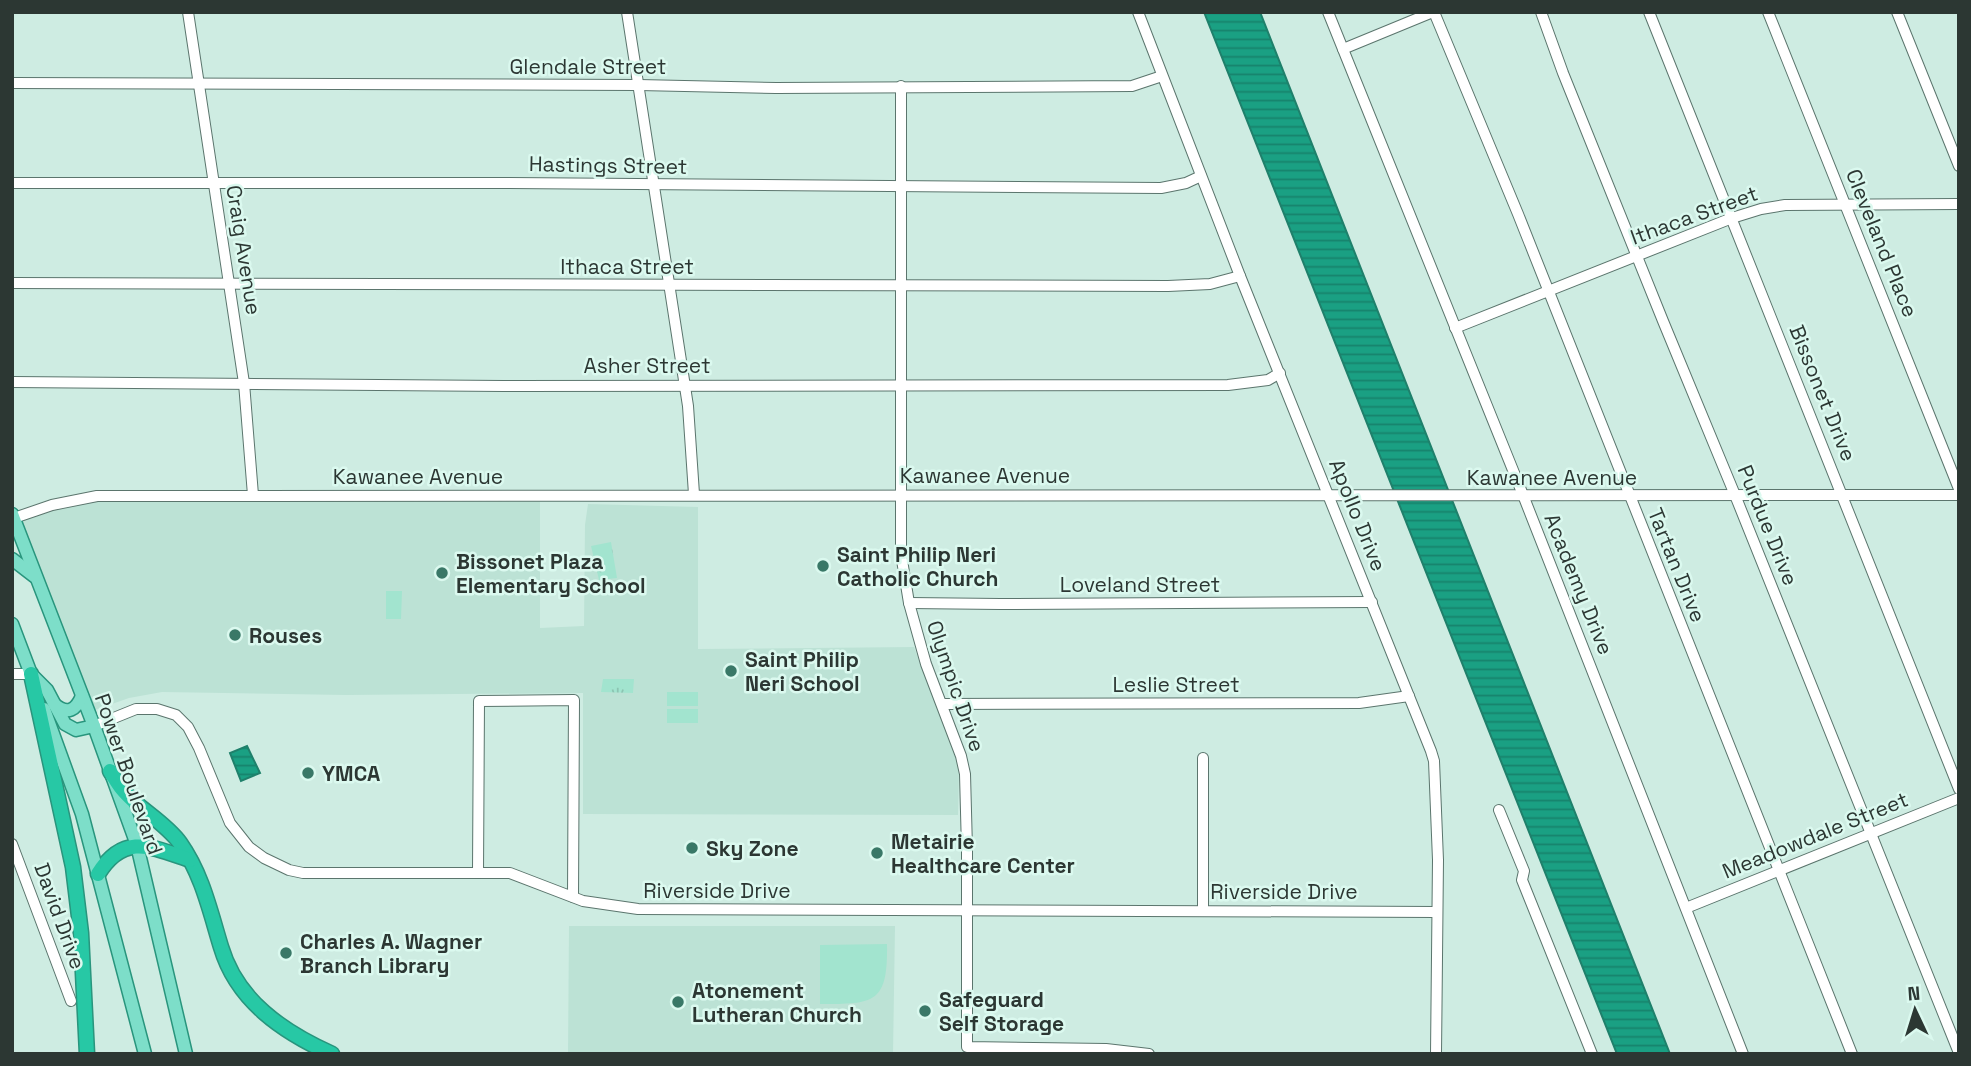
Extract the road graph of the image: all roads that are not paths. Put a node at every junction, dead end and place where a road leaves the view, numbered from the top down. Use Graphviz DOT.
graph roads {
  1 [pos="188,12"];
  2 [pos="627,12"];
  3 [pos="1138,12"];
  4 [pos="1328,12"];
  5 [pos="1433,12"];
  6 [pos="1541,12"];
  7 [pos="1649,12"];
  8 [pos="1768,12"];
  9 [pos="1897,12"];
  10 [pos="1343,49"];
  11 [pos="1162,76"];
  12 [pos="12,83"];
  13 [pos="199,83"];
  14 [pos="639,85"];
  15 [pos="901,86"];
  16 [pos="1959,166"];
  17 [pos="1201,176"];
  18 [pos="12,183"];
  19 [pos="215,184"];
  20 [pos="654,185"];
  21 [pos="900,187"];
  22 [pos="1846,204"];
  23 [pos="1959,204"];
  24 [pos="1732,218"];
  25 [pos="1637,256"];
  26 [pos="1240,276"];
  27 [pos="12,283"];
  28 [pos="230,284"];
  29 [pos="900,284"];
  30 [pos="670,285"];
  31 [pos="1548,291"];
  32 [pos="1455,328"];
  33 [pos="1280,373"];
  34 [pos="12,382"];
  35 [pos="244,383"];
  36 [pos="685,384"];
  37 [pos="901,384"];
  38 [pos="1959,489"];
  39 [pos="694,494"];
  40 [pos="900,494"];
  41 [pos="253,495"];
  42 [pos="1329,495"];
  43 [pos="1523,495"];
  44 [pos="1735,495"];
  45 [pos="1843,495"];
  46 [pos="1959,495"];
  47 [pos="1628,496"];
  48 [pos="13,517"];
  49 [pos="12,559"];
  50 [pos="37,579"];
  51 [pos="1372,602"];
  52 [pos="909,603"];
  53 [pos="12,624"];
  54 [pos="12,674"];
  55 [pos="31,674"];
  56 [pos="82,696"];
  57 [pos="1409,696"];
  58 [pos="942,704"];
  59 [pos="55,705"];
  60 [pos="94,726"];
  61 [pos="1203,758"];
  62 [pos="110,771"];
  63 [pos="1959,789"];
  64 [pos="1959,798"];
  65 [pos="1499,810"];
  66 [pos="1871,834"];
  67 [pos="12,844"];
  68 [pos="137,845"];
  69 [pos="190,860"];
  70 [pos="1778,869"];
  71 [pos="478,873"];
  72 [pos="98,874"];
  73 [pos="573,897"];
  74 [pos="1686,908"];
  75 [pos="966,910"];
  76 [pos="1203,910"];
  77 [pos="1437,912"];
  78 [pos="71,1001"];
  79 [pos="1959,1053"];
  80 [pos="88,1054"];
  81 [pos="145,1054"];
  82 [pos="186,1054"];
  83 [pos="332,1054"];
  84 [pos="1149,1054"];
  85 [pos="1436,1054"];
  86 [pos="1592,1054"];
  87 [pos="1743,1054"];
  88 [pos="1852,1054"];
  1 -- 13 [label="street, Craig Avenue"];
  2 -- 14 [label="street"];
  3 -- 11 [label="street, Apollo Drive"];
  4 -- 10 [label="street, Academy Drive"];
  5 -- 10 [label="street"];
  5 -- 31 [label="street, Tartan Drive"];
  6 -- 25 [label="street, Purdue Drive"];
  7 -- 24 [label="street, Bissonet Drive"];
  8 -- 22 [label="street, Cleveland Place"];
  9 -- 16 [label="street"];
  10 -- 32 [label="street, Academy Drive"];
  11 -- 15 [label="street, Glendale Street"];
  11 -- 17 [label="street, Apollo Drive"];
  12 -- 13 [label="street, Glendale Street"];
  13 -- 14 [label="street, Glendale Street"];
  13 -- 19 [label="street, Craig Avenue"];
  14 -- 15 [label="street, Glendale Street"];
  14 -- 20 [label="street"];
  15 -- 21 [label="street, Olympic Drive"];
  17 -- 21 [label="street, Hastings Street"];
  17 -- 26 [label="street, Apollo Drive"];
  18 -- 19 [label="street, Hastings Street"];
  19 -- 20 [label="street, Hastings Street"];
  19 -- 28 [label="street, Craig Avenue"];
  20 -- 21 [label="street, Hastings Street"];
  20 -- 30 [label="street"];
  21 -- 29 [label="street, Olympic Drive"];
  22 -- 23 [label="street, Ithaca Street"];
  22 -- 24 [label="street, Ithaca Street"];
  22 -- 38 [label="street, Cleveland Place"];
  24 -- 25 [label="street, Ithaca Street"];
  24 -- 45 [label="street, Bissonet Drive"];
  25 -- 31 [label="street, Ithaca Street"];
  25 -- 44 [label="street, Purdue Drive"];
  26 -- 29 [label="street, Ithaca Street"];
  26 -- 33 [label="street, Apollo Drive"];
  27 -- 28 [label="street, Ithaca Street"];
  28 -- 30 [label="street, Ithaca Street"];
  28 -- 35 [label="street, Craig Avenue"];
  29 -- 30 [label="street, Ithaca Street"];
  29 -- 37 [label="street, Olympic Drive"];
  30 -- 36 [label="street"];
  31 -- 32 [label="street, Ithaca Street"];
  31 -- 47 [label="street, Tartan Drive"];
  32 -- 43 [label="street, Academy Drive"];
  33 -- 37 [label="street, Asher Street"];
  33 -- 42 [label="street, Apollo Drive"];
  34 -- 35 [label="street, Asher Street"];
  35 -- 36 [label="street, Asher Street"];
  35 -- 41 [label="street, Craig Avenue"];
  36 -- 37 [label="street, Asher Street"];
  36 -- 39 [label="street"];
  37 -- 40 [label="street, Olympic Drive"];
  39 -- 40 [label="street, Kawanee Avenue"];
  39 -- 41 [label="street, Kawanee Avenue"];
  40 -- 42 [label="street, Kawanee Avenue"];
  40 -- 52 [label="street, Olympic Drive"];
  41 -- 48 [label="street, Kawanee Avenue"];
  42 -- 43 [label="street, Kawanee Avenue"];
  42 -- 51 [label="street, Apollo Drive"];
  43 -- 47 [label="street, Kawanee Avenue"];
  43 -- 74 [label="street, Academy Drive"];
  44 -- 45 [label="street, Kawanee Avenue"];
  44 -- 47 [label="street, Kawanee Avenue"];
  44 -- 66 [label="street, Purdue Drive"];
  45 -- 46 [label="street, Kawanee Avenue"];
  45 -- 63 [label="street, Bissonet Drive"];
  47 -- 70 [label="street, Tartan Drive"];
  48 -- 50 [label="main road, Power Boulevard"];
  49 -- 50 [label="main road"];
  50 -- 56 [label="main road, Power Boulevard"];
  51 -- 52 [label="street, Loveland Street"];
  51 -- 57 [label="street, Apollo Drive"];
  52 -- 58 [label="street, Olympic Drive"];
  53 -- 55 [label="main road"];
  54 -- 55 [label="street"];
  55 -- 59 [label="main road"];
  55 -- 72 [label="main road"];
  55 -- 80 [label="highway"];
  56 -- 59 [label="main road"];
  56 -- 60 [label="main road, Power Boulevard"];
  57 -- 58 [label="street, Leslie Street"];
  57 -- 77 [label="street, Apollo Drive"];
  58 -- 75 [label="street, Olympic Drive"];
  59 -- 60 [label="main road"];
  60 -- 62 [label="main road, Power Boulevard"];
  60 -- 71 [label="street, Riverside Drive"];
  61 -- 76 [label="street"];
  62 -- 68 [label="main road, Power Boulevard"];
  62 -- 69 [label="highway"];
  64 -- 66 [label="street, Meadowdale Street"];
  65 -- 86 [label="street"];
  66 -- 70 [label="street, Meadowdale Street"];
  66 -- 79 [label="street, Purdue Drive"];
  67 -- 78 [label="street, David Drive"];
  68 -- 69 [label="highway"];
  68 -- 72 [label="highway"];
  68 -- 82 [label="main road, Power Boulevard"];
  69 -- 83 [label="highway"];
  70 -- 74 [label="street, Meadowdale Street"];
  70 -- 88 [label="street, Tartan Drive"];
  71 -- 73 [label="street, Riverside Drive"];
  71 -- 73 [label="street"];
  72 -- 81 [label="main road"];
  73 -- 75 [label="street, Riverside Drive"];
  74 -- 87 [label="street, Academy Drive"];
  75 -- 76 [label="street, Riverside Drive"];
  75 -- 84 [label="street, Olympic Drive"];
  76 -- 77 [label="street, Riverside Drive"];
  77 -- 85 [label="street, Apollo Drive"];
}
